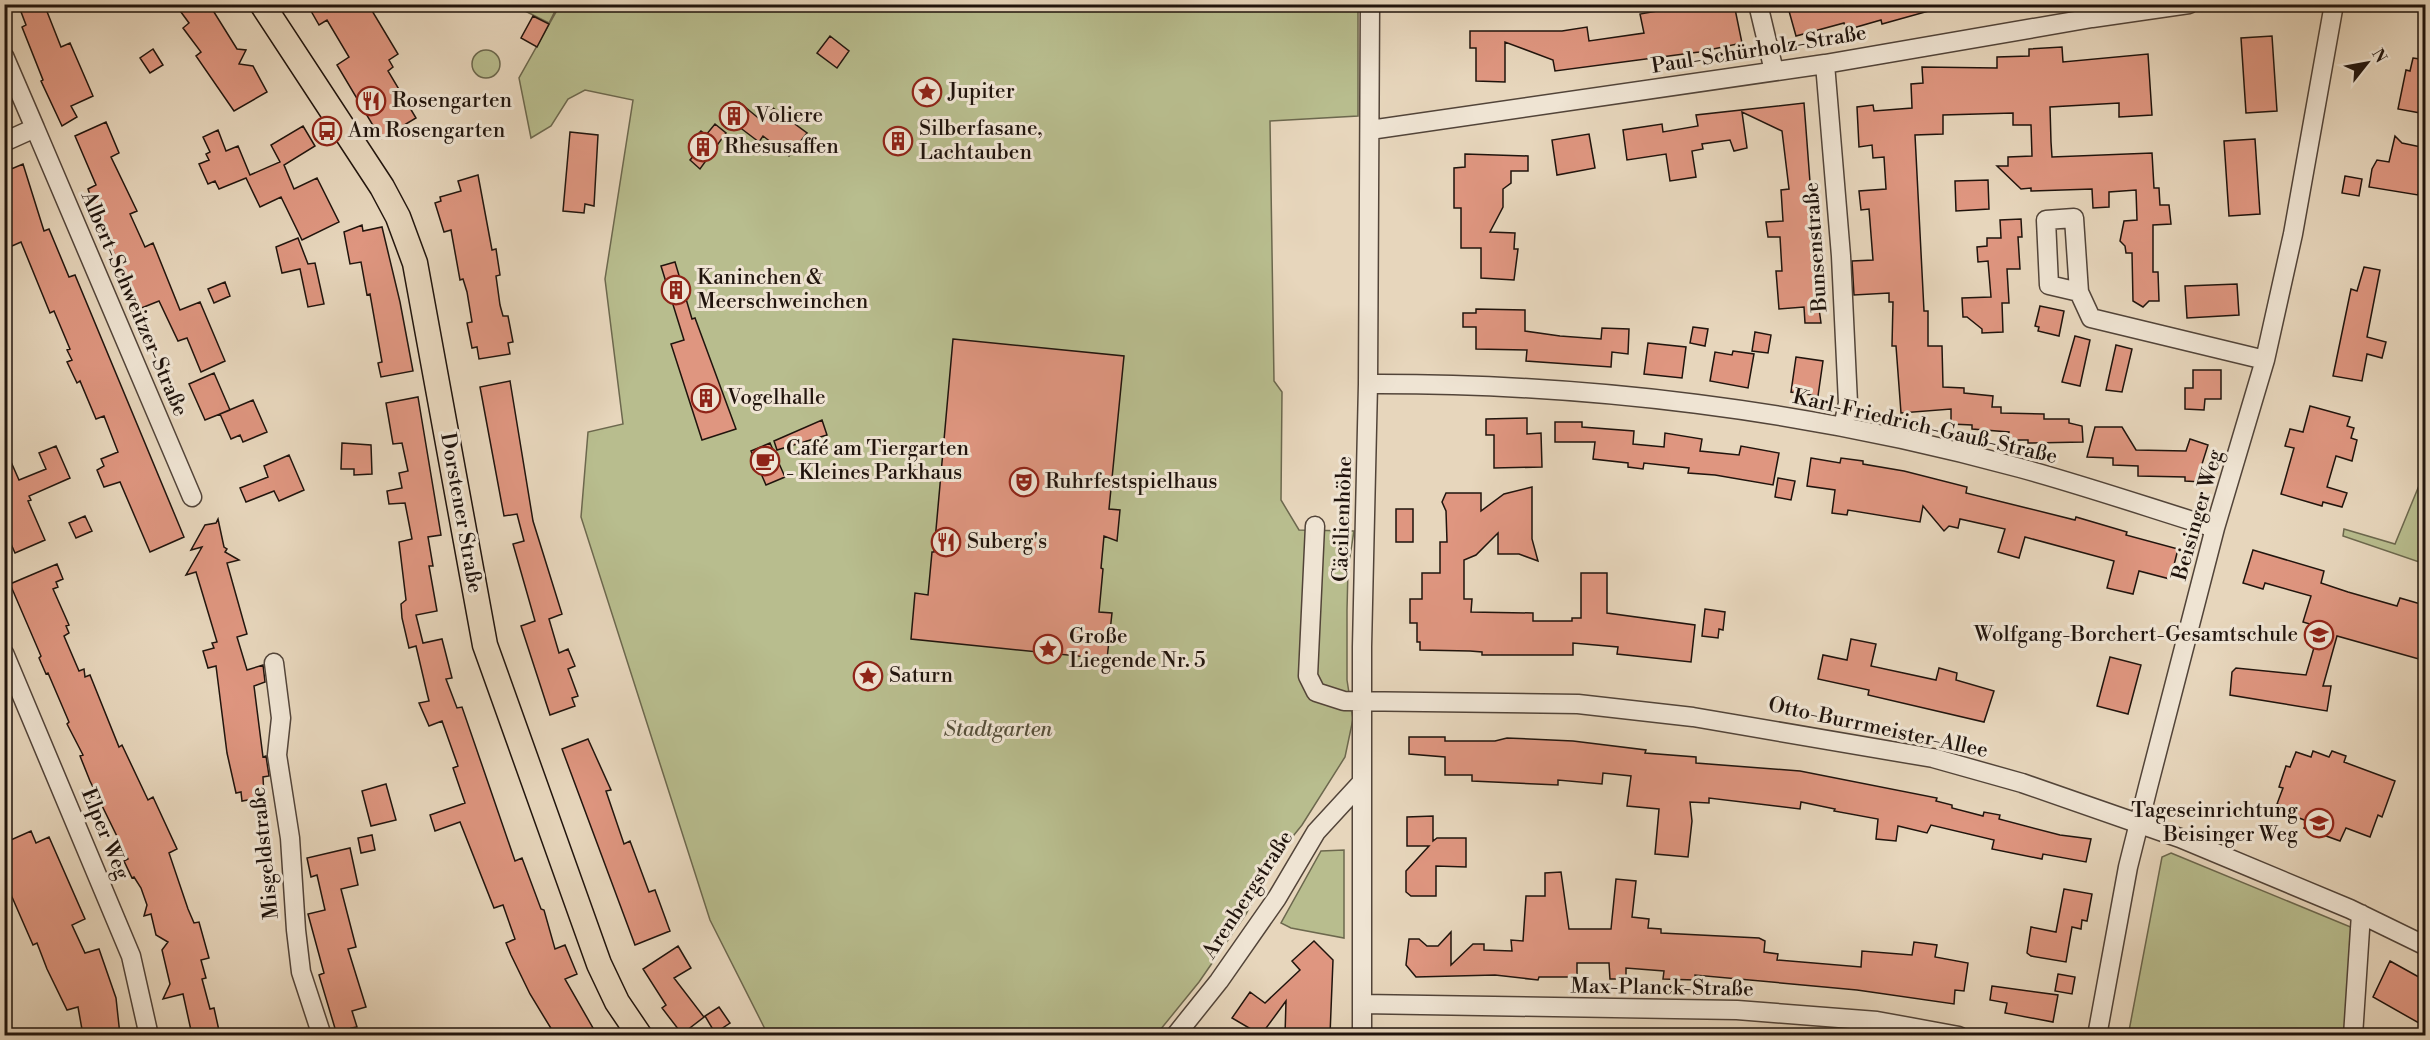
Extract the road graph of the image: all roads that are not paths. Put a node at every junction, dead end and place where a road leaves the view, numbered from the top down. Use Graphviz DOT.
graph roads {
  1 [pos="262,4"];
  2 [pos="1370,4"];
  3 [pos="1758,4"];
  4 [pos="2189,4"];
  5 [pos="2334,4"];
  6 [pos="2091,11"];
  7 [pos="4,56"];
  8 [pos="1825,64"];
  9 [pos="1774,71"];
  10 [pos="35,128"];
  11 [pos="1371,130"];
  12 [pos="4,142"];
  13 [pos="2079,292"];
  14 [pos="2265,360"];
  15 [pos="1368,384"];
  16 [pos="1843,427"];
  17 [pos="192,497"];
  18 [pos="1315,526"];
  19 [pos="2215,528"];
  20 [pos="4,653"];
  21 [pos="274,663"];
  22 [pos="1363,701"];
  23 [pos="1362,782"];
  24 [pos="2139,824"];
  25 [pos="2361,914"];
  26 [pos="2426,946"];
  27 [pos="1362,1004"];
  28 [pos="149,1035"];
  29 [pos="322,1035"];
  30 [pos="640,1035"];
  31 [pos="1175,1035"];
  32 [pos="1362,1035"];
  33 [pos="1959,1035"];
  34 [pos="2097,1035"];
  35 [pos="2353,1035"];
  1 -- 30 [label="main road, Dorstener Straße"];
  2 -- 11 [label="street, Cäcilienhöhe"];
  3 -- 9 [label="street"];
  4 -- 6 [label="street, Paul-Schürholz-Straße"];
  5 -- 14 [label="street, Beisinger Weg"];
  6 -- 8 [label="street, Paul-Schürholz-Straße"];
  7 -- 10 [label="street, Albert-Schweitzer-Straße"];
  8 -- 9 [label="street, Paul-Schürholz-Straße"];
  8 -- 16 [label="street, Bunsenstraße"];
  9 -- 11 [label="street, Paul-Schürholz-Straße"];
  10 -- 12 [label="street"];
  10 -- 17 [label="street, Albert-Schweitzer-Straße"];
  11 -- 15 [label="street, Cäcilienhöhe"];
  13 -- 14 [label="street"];
  14 -- 19 [label="street, Beisinger Weg"];
  15 -- 16 [label="street, Karl-Friedrich-Gauß-Straße"];
  15 -- 22 [label="street, Cäcilienhöhe"];
  16 -- 19 [label="street, Karl-Friedrich-Gauß-Straße"];
  18 -- 22 [label="street, Otto-Burrmeister-Allee"];
  19 -- 24 [label="street, Beisinger Weg"];
  20 -- 28 [label="street, Elper Weg"];
  21 -- 29 [label="street, Misgeldstraße"];
  22 -- 23 [label="street, Cäcilienhöhe"];
  22 -- 24 [label="street, Otto-Burrmeister-Allee"];
  23 -- 27 [label="street, Cäcilienhöhe"];
  23 -- 31 [label="street, Arenbergstraße"];
  24 -- 25 [label="street, Otto-Burrmeister-Allee"];
  24 -- 34 [label="street, Beisinger Weg"];
  25 -- 26 [label="street, Otto-Burrmeister-Allee"];
  25 -- 35 [label="street"];
  27 -- 32 [label="street, Cäcilienhöhe"];
  27 -- 33 [label="street, Max-Planck-Straße"];
}
